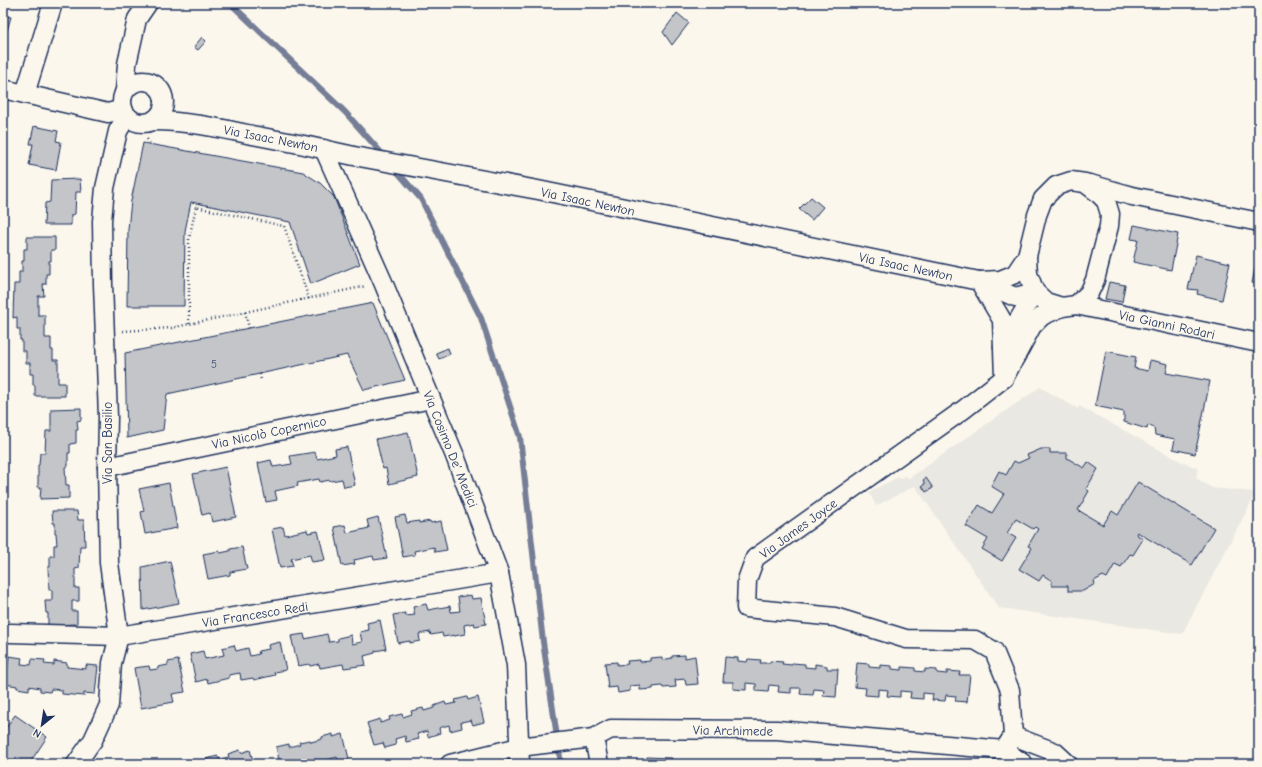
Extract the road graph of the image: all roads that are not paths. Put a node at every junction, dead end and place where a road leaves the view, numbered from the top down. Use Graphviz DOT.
graph roads {
  1 [pos="53,3"];
  2 [pos="148,3"];
  3 [pos="127,64"];
  4 [pos="143,81"];
  5 [pos="3,90"];
  6 [pos="125,91"];
  7 [pos="25,94"];
  8 [pos="165,101"];
  9 [pos="125,113"];
  10 [pos="153,121"];
  11 [pos="197,124"];
  12 [pos="324,148"];
  13 [pos="1085,183"];
  14 [pos="1132,196"];
  15 [pos="1110,214"];
  16 [pos="1259,222"];
  17 [pos="1027,256"];
  18 [pos="979,281"];
  19 [pos="1035,292"];
  20 [pos="1069,306"];
  21 [pos="1259,343"];
  22 [pos="1003,346"];
  23 [pos="1004,378"];
  24 [pos="431,399"];
  25 [pos="107,467"];
  26 [pos="499,573"];
  27 [pos="10,633"];
  28 [pos="119,636"];
  29 [pos="594,738"];
  30 [pos="1008,743"];
  31 [pos="519,756"];
  32 [pos="76,764"];
  33 [pos="450,764"];
  34 [pos="599,764"];
  35 [pos="1024,764"];
  36 [pos="1068,764"];
  1 -- 7 [label="street"];
  2 -- 3 [label="street"];
  3 -- 4 [label="street"];
  3 -- 6 [label="street"];
  4 -- 6 [label="street"];
  4 -- 8 [label="street"];
  5 -- 7 [label="street"];
  6 -- 9 [label="street"];
  7 -- 9 [label="street"];
  8 -- 10 [label="street"];
  8 -- 11 [label="street, Via Isaac Newton"];
  9 -- 10 [label="street"];
  9 -- 25 [label="street, Via San Basilio"];
  10 -- 11 [label="street, Via Isaac Newton"];
  11 -- 12 [label="street, Via Isaac Newton"];
  12 -- 18 [label="street, Via Isaac Newton"];
  12 -- 24 [label="street, Via Cosimo De' Medici"];
  13 -- 14 [label="street"];
  13 -- 15 [label="street"];
  13 -- 17 [label="street"];
  14 -- 15 [label="street"];
  14 -- 16 [label="street"];
  15 -- 20 [label="street"];
  17 -- 18 [label="street, Via Isaac Newton"];
  17 -- 19 [label="street"];
  18 -- 19 [label="street, Via Isaac Newton"];
  18 -- 22 [label="street"];
  19 -- 20 [label="street"];
  19 -- 22 [label="street"];
  20 -- 21 [label="street, Via Gianni Rodari"];
  20 -- 23 [label="street, Via James Joyce"];
  22 -- 23 [label="street"];
  23 -- 30 [label="street, Via James Joyce"];
  24 -- 25 [label="street, Via Nicolò Copernico"];
  24 -- 26 [label="street, Via Cosimo De' Medici"];
  25 -- 28 [label="street, Via San Basilio"];
  26 -- 28 [label="street, Via Francesco Redi"];
  26 -- 31 [label="street, Via Cosimo De' Medici"];
  27 -- 28 [label="street, Via Francesco Redi"];
  28 -- 32 [label="street, Via San Basilio"];
  29 -- 30 [label="street, Via Archimede"];
  29 -- 31 [label="street, Via Archimede"];
  29 -- 34 [label="street"];
  30 -- 35 [label="street"];
  30 -- 36 [label="street"];
  31 -- 33 [label="street, Via Archimede"];
}
